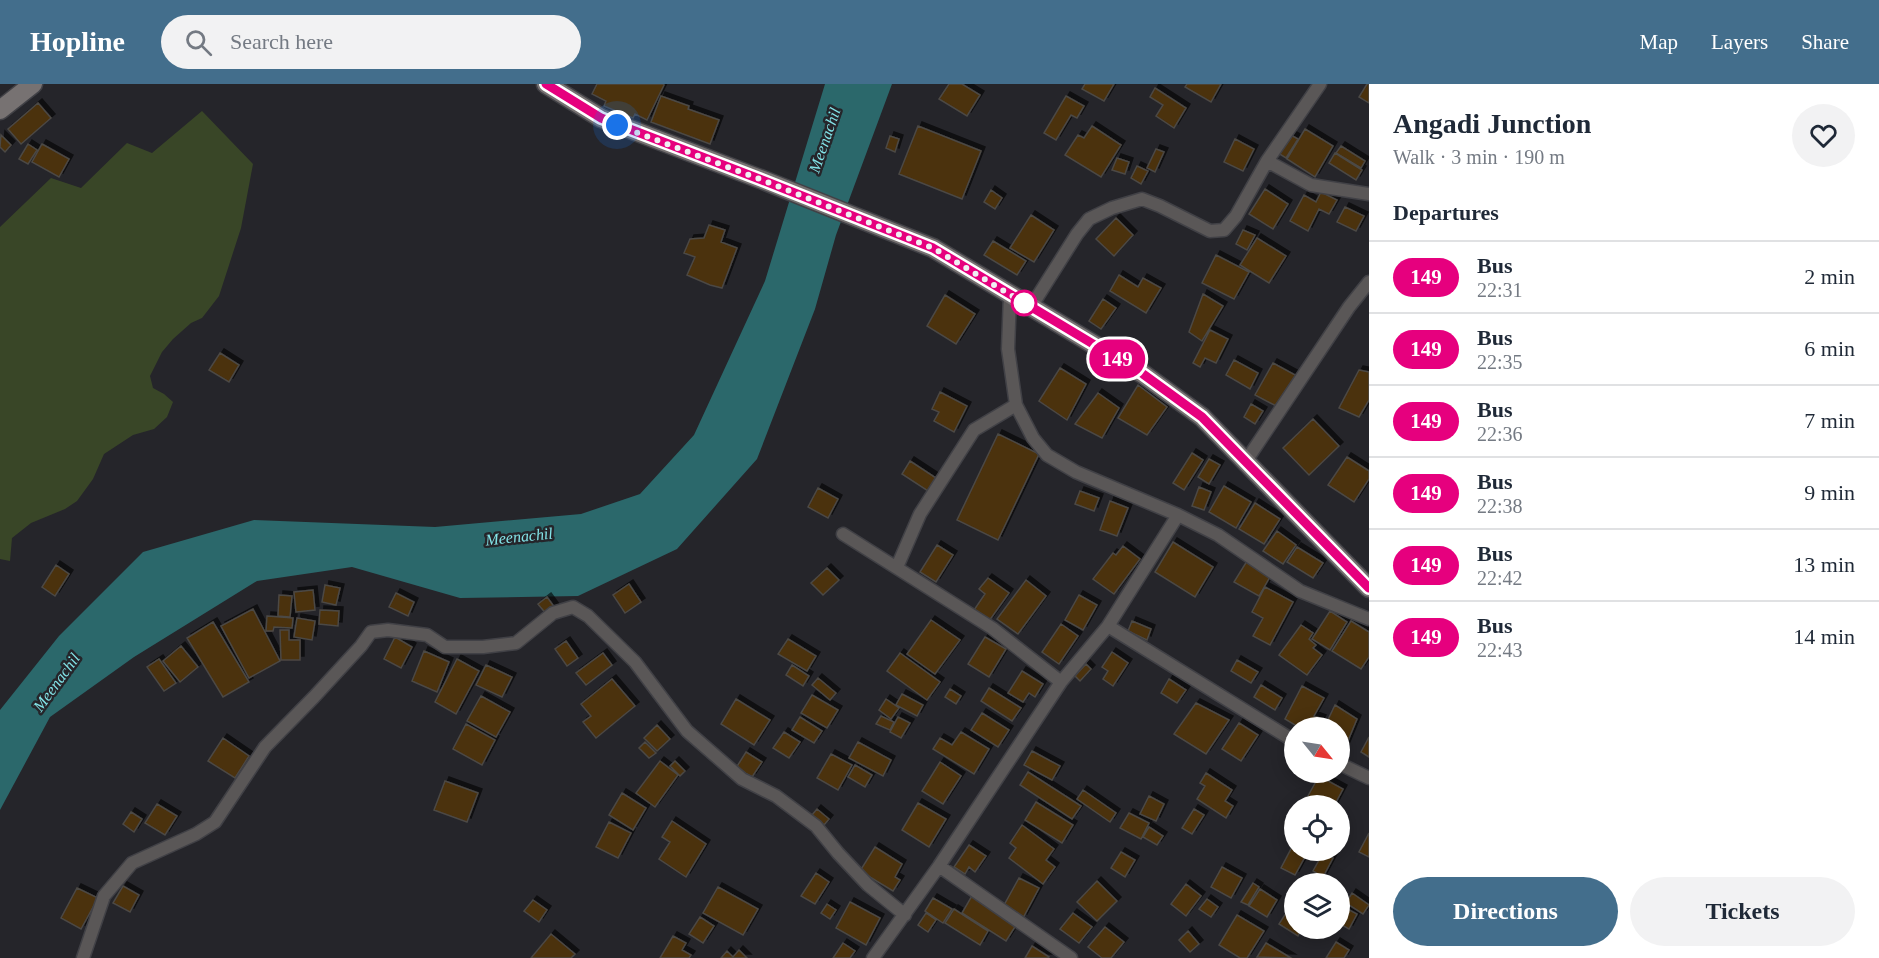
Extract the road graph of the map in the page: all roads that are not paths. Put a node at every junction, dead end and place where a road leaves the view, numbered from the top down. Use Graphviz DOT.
graph roads {
  1 [pos="33,84"];
  2 [pos="546,84"];
  3 [pos="1320,84"];
  4 [pos="0,110"];
  5 [pos="1267,161"];
  6 [pos="1369,194"];
  7 [pos="1369,282"];
  8 [pos="1010,295"];
  9 [pos="1031,308"];
  10 [pos="1016,405"];
  11 [pos="1246,461"];
  12 [pos="1178,515"];
  13 [pos="843,534"];
  14 [pos="897,567"];
  15 [pos="1369,588"];
  16 [pos="1369,619"];
  17 [pos="1108,626"];
  18 [pos="1061,682"];
  19 [pos="1284,735"];
  20 [pos="1350,769"];
  21 [pos="1369,778"];
  22 [pos="939,866"];
  23 [pos="905,915"];
  24 [pos="83,958"];
  25 [pos="873,958"];
  26 [pos="1071,958"];
  1 -- 4 [label="main road"];
  2 -- 8 [label="main road"];
  3 -- 5 [label="street"];
  5 -- 6 [label="street"];
  5 -- 9 [label="street"];
  7 -- 11 [label="street"];
  8 -- 9 [label="main road"];
  8 -- 10 [label="street"];
  9 -- 11 [label="main road"];
  10 -- 12 [label="street"];
  10 -- 14 [label="street"];
  11 -- 15 [label="main road"];
  12 -- 16 [label="street"];
  12 -- 17 [label="street"];
  13 -- 14 [label="street"];
  14 -- 18 [label="street"];
  17 -- 18 [label="street"];
  17 -- 19 [label="street"];
  18 -- 22 [label="street"];
  20 -- 21 [label="street"];
  22 -- 23 [label="street"];
  22 -- 26 [label="street"];
  23 -- 24 [label="street"];
  23 -- 25 [label="street"];
}
